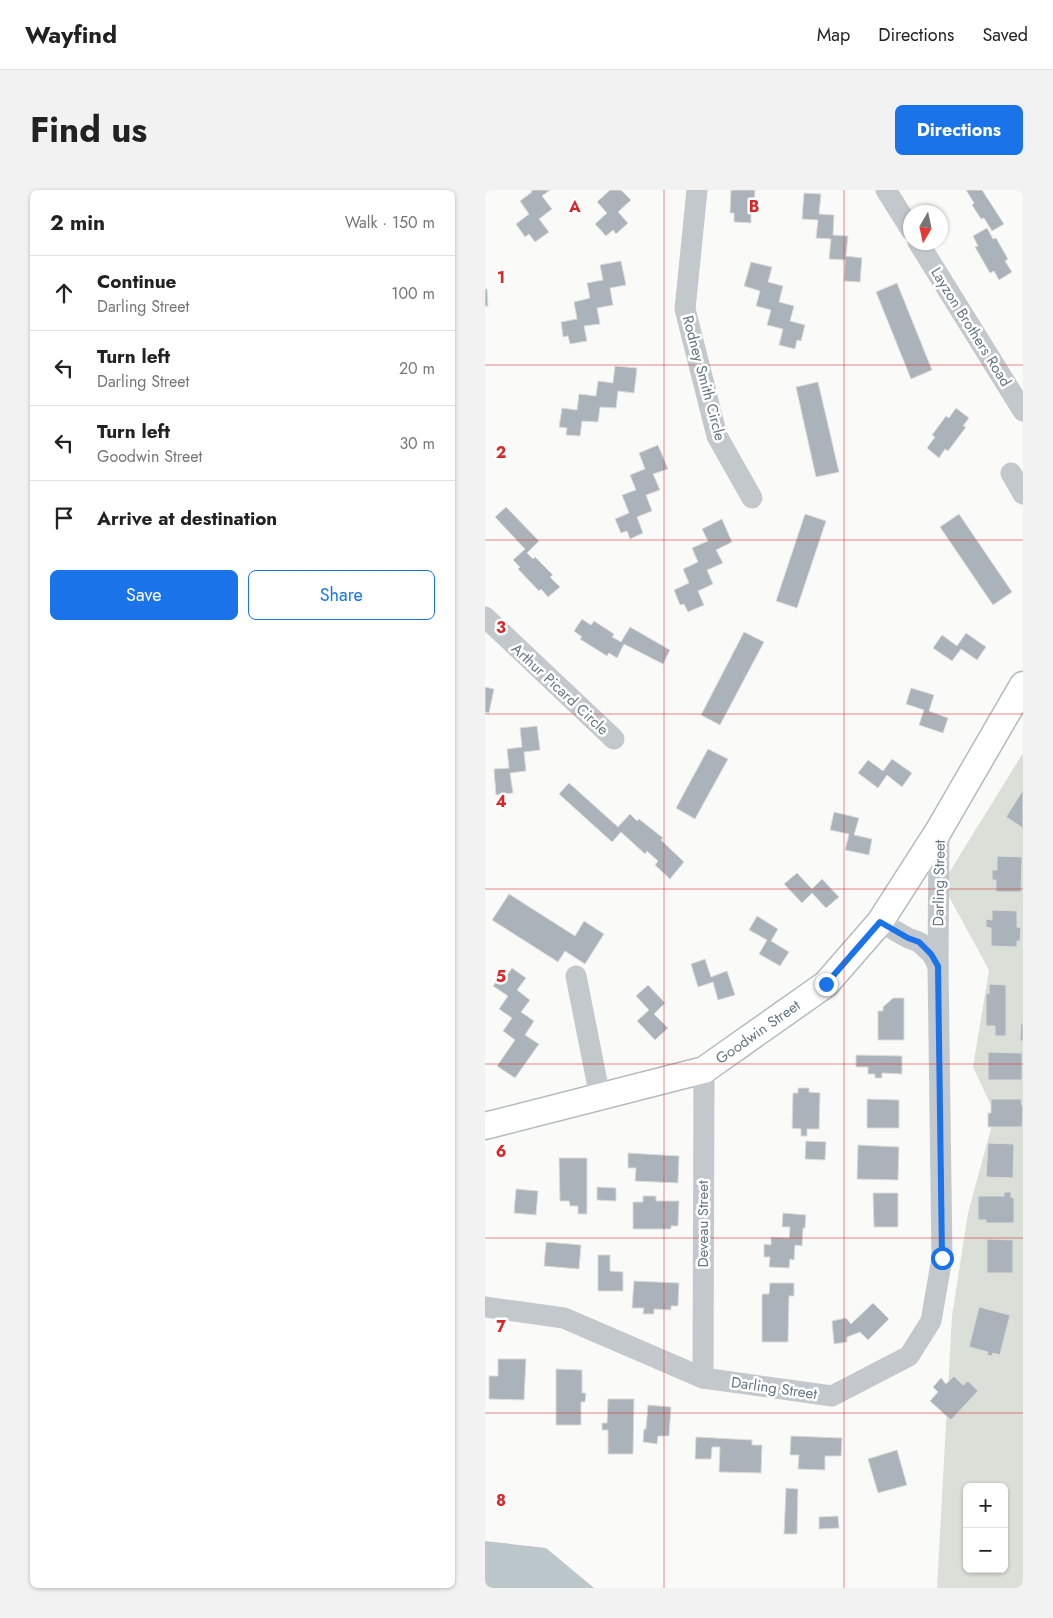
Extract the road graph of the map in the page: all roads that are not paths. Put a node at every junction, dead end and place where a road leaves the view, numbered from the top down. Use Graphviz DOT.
graph roads {
  1 [pos="697,190"];
  2 [pos="885,190"];
  3 [pos="903,218"];
  4 [pos="923,250"];
  5 [pos="1023,411"];
  6 [pos="1011,473"];
  7 [pos="1023,494"];
  8 [pos="752,498"];
  9 [pos="485,617"];
  10 [pos="1023,685"];
  11 [pos="613,739"];
  12 [pos="939,830"];
  13 [pos="880,922"];
  14 [pos="938,966"];
  15 [pos="576,976"];
  16 [pos="704,1070"];
  17 [pos="600,1097"];
  18 [pos="485,1126"];
  19 [pos="485,1307"];
  20 [pos="703,1378"];
  1 -- 8 [label="street, Rodney Smith Circle"];
  2 -- 3 [label="street"];
  4 -- 5 [label="street, Layzon Brothers Road"];
  6 -- 7 [label="street"];
  9 -- 11 [label="street, Arthur Picard Circle"];
  10 -- 12 [label="main road, Goodwin Street"];
  12 -- 13 [label="main road, Goodwin Street"];
  12 -- 14 [label="street, Darling Street"];
  13 -- 14 [label="street, Darling Street"];
  13 -- 16 [label="main road, Goodwin Street"];
  14 -- 20 [label="street, Darling Street"];
  15 -- 17 [label="street"];
  16 -- 17 [label="main road, Goodwin Street"];
  16 -- 20 [label="street, Deveau Street"];
  17 -- 18 [label="main road, Goodwin Street"];
  19 -- 20 [label="street, Darling Street"];
}
